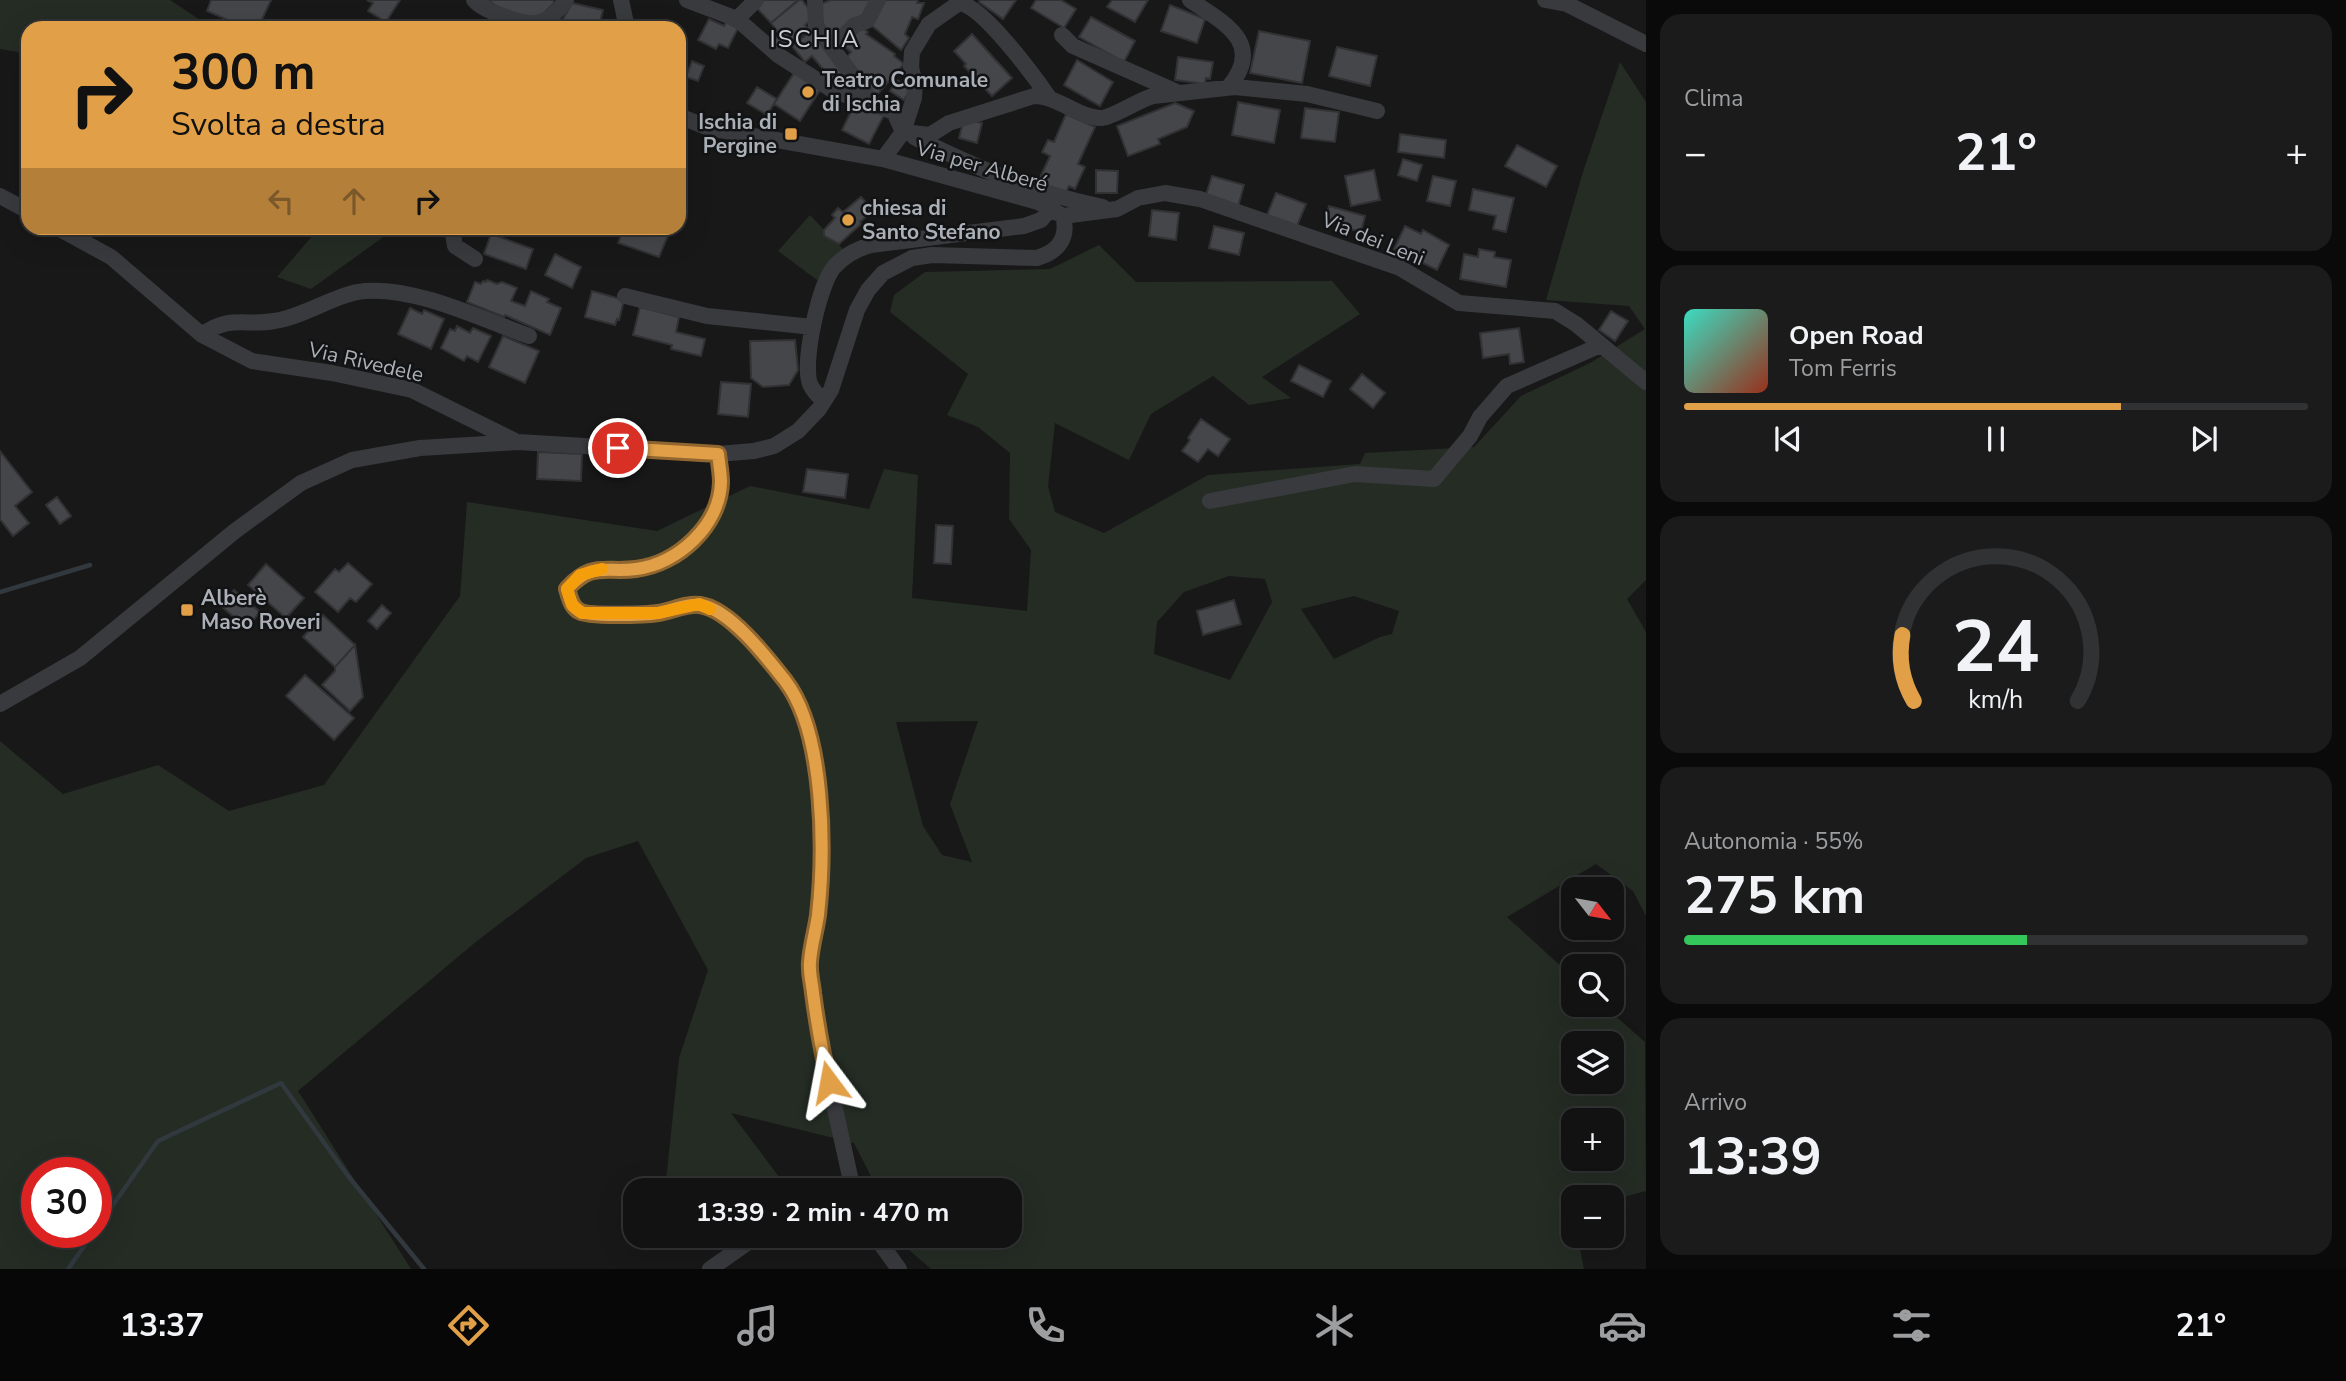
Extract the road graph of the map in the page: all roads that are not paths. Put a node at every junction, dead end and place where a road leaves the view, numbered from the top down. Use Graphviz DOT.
graph roads {
  1 [pos="474,0"];
  2 [pos="566,0"];
  3 [pos="621,0"];
  4 [pos="687,0"];
  5 [pos="756,0"];
  6 [pos="815,0"];
  7 [pos="878,0"];
  8 [pos="1190,0"];
  9 [pos="1545,0"];
  10 [pos="737,19"];
  11 [pos="518,21"];
  12 [pos="542,21"];
  13 [pos="626,21"];
  14 [pos="1062,35"];
  15 [pos="1646,44"];
  16 [pos="834,47"];
  17 [pos="1228,88"];
  18 [pos="1179,93"];
  19 [pos="1048,96"];
  20 [pos="874,104"];
  21 [pos="1377,111"];
  22 [pos="686,120"];
  23 [pos="902,132"];
  24 [pos="883,159"];
  25 [pos="0,196"];
  26 [pos="21,207"];
  27 [pos="1117,209"];
  28 [pos="1057,212"];
  29 [pos="71,235"];
  30 [pos="453,235"];
  31 [pos="475,259"];
  32 [pos="625,296"];
  33 [pos="813,327"];
  34 [pos="202,335"];
  35 [pos="529,336"];
  36 [pos="1601,345"];
  37 [pos="1646,382"];
  38 [pos="824,401"];
  39 [pos="517,442"];
  40 [pos="727,454"];
  41 [pos="1210,501"];
  42 [pos="0,704"];
  43 [pos="846,1178"];
  44 [pos="740,1248"];
  45 [pos="881,1248"];
  46 [pos="710,1269"];
  47 [pos="899,1269"];
  1 -- 11 [label="street"];
  2 -- 12 [label="street"];
  3 -- 13 [label="street"];
  4 -- 10 [label="street"];
  5 -- 10 [label="street"];
  6 -- 16 [label="street"];
  7 -- 16 [label="street"];
  8 -- 17 [label="street"];
  9 -- 15 [label="street"];
  10 -- 20 [label="street"];
  14 -- 18 [label="street"];
  16 -- 20 [label="street"];
  17 -- 18 [label="street"];
  17 -- 21 [label="street"];
  18 -- 19 [label="street"];
  19 -- 23 [label="street"];
  19 -- 23 [label="street"];
  20 -- 23 [label="street"];
  22 -- 24 [label="street, Via per Alberé"];
  23 -- 24 [label="street"];
  23 -- 27 [label="street"];
  24 -- 28 [label="street, Via per Alberé"];
  25 -- 26 [label="street"];
  27 -- 28 [label="street, Via dei Leni"];
  27 -- 36 [label="street, Via dei Leni"];
  28 -- 33 [label="street"];
  28 -- 38 [label="street, Via per Alberé"];
  29 -- 34 [label="street, Via Rivedele"];
  30 -- 31 [label="street"];
  32 -- 33 [label="street"];
  33 -- 38 [label="street"];
  34 -- 35 [label="street, Via Rivedele"];
  34 -- 39 [label="street, Via Rivedele"];
  36 -- 37 [label="street, Via dei Leni"];
  36 -- 41 [label="street"];
  38 -- 40 [label="street, Via per Alberé"];
  39 -- 40 [label="street, Via per Alberé"];
  39 -- 42 [label="street, Via per Alberé"];
  40 -- 43 [label="street"];
  44 -- 46 [label="street"];
  45 -- 47 [label="street"];
}
